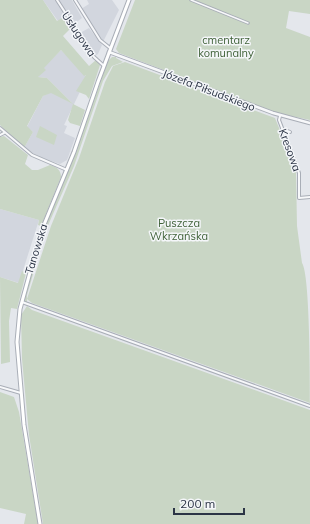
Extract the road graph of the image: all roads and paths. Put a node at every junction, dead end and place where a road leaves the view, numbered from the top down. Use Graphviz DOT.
graph roads {
  1 [pos="57,0"];
  2 [pos="75,0"];
  3 [pos="129,0"];
  4 [pos="190,0"];
  5 [pos="248,23"];
  6 [pos="110,50"];
  7 [pos="104,66"];
  8 [pos="280,116"];
  9 [pos="310,123"];
  10 [pos="0,128"];
  11 [pos="282,129"];
  12 [pos="290,132"];
  13 [pos="4,133"];
  14 [pos="0,135"];
  15 [pos="67,170"];
  16 [pos="310,197"];
  17 [pos="21,302"];
  18 [pos="0,388"];
  19 [pos="21,393"];
  20 [pos="310,406"];
  21 [pos="40,524"];
  1 -- 7 [label="street, Usługowa"];
  2 -- 6 [label="street, Usługowa"];
  3 -- 6 [label="main road, Tanowska"];
  4 -- 5 [label="street"];
  6 -- 7 [label="main road, Tanowska"];
  6 -- 8 [label="street, Józefa Piłsudskiego"];
  7 -- 15 [label="main road, Tanowska"];
  8 -- 9 [label="street, Józefa Piłsudskiego"];
  8 -- 11 [label="street, Kresowa"];
  10 -- 13 [label="street"];
  11 -- 12 [label="street"];
  11 -- 16 [label="street, Kresowa"];
  13 -- 14 [label="street"];
  13 -- 15 [label="street"];
  15 -- 17 [label="main road, Tanowska"];
  17 -- 19 [label="main road, Tanowska"];
  17 -- 20 [label="street"];
  18 -- 19 [label="street"];
  19 -- 21 [label="main road, Tanowska"];
}
